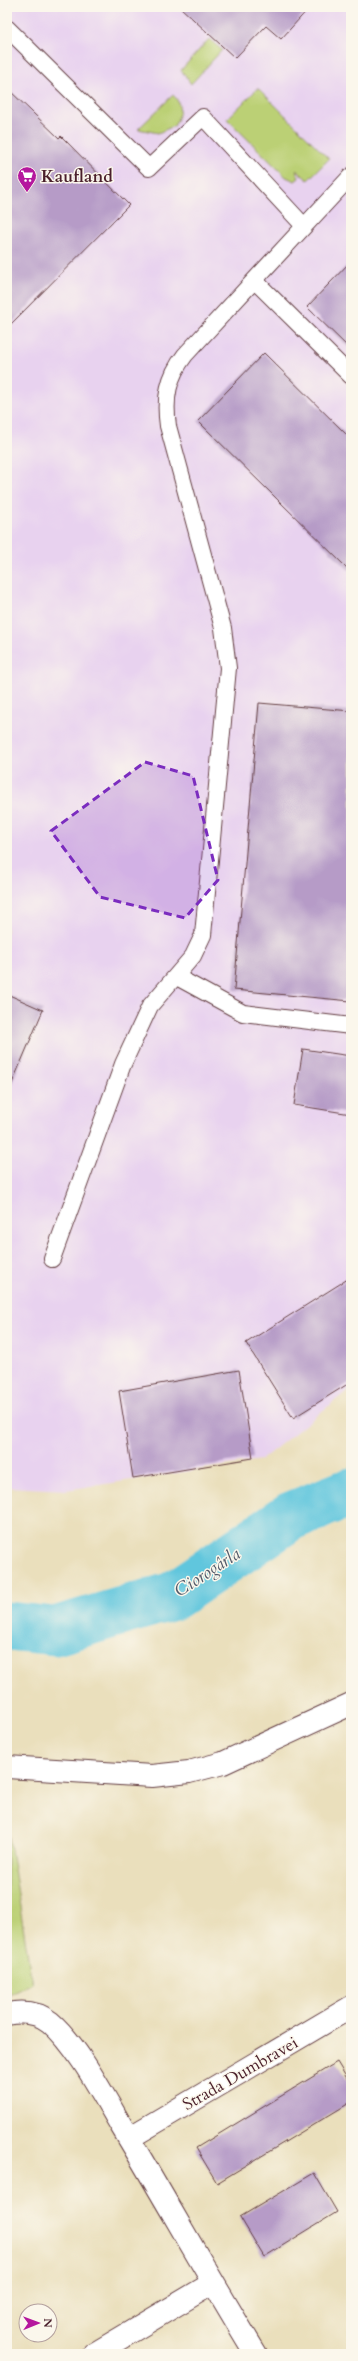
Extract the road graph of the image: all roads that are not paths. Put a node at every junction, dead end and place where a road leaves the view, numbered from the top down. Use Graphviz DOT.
graph roads {
  1 [pos="7,28"];
  2 [pos="348,184"];
  3 [pos="304,226"];
  4 [pos="255,281"];
  5 [pos="351,376"];
  6 [pos="177,977"];
  7 [pos="351,1026"];
  8 [pos="52,1259"];
  9 [pos="351,1704"];
  10 [pos="7,1767"];
  11 [pos="351,2008"];
  12 [pos="7,2014"];
  13 [pos="129,2138"];
  14 [pos="212,2283"];
  15 [pos="94,2354"];
  16 [pos="256,2354"];
  1 -- 3 [label="lane"];
  2 -- 3 [label="lane"];
  3 -- 4 [label="lane"];
  4 -- 5 [label="lane"];
  4 -- 6 [label="lane"];
  6 -- 7 [label="lane"];
  6 -- 8 [label="lane"];
  9 -- 10 [label="street"];
  11 -- 13 [label="street, Strada Dumbravei"];
  12 -- 13 [label="street"];
  13 -- 14 [label="street"];
  14 -- 15 [label="street"];
  14 -- 16 [label="street"];
}
